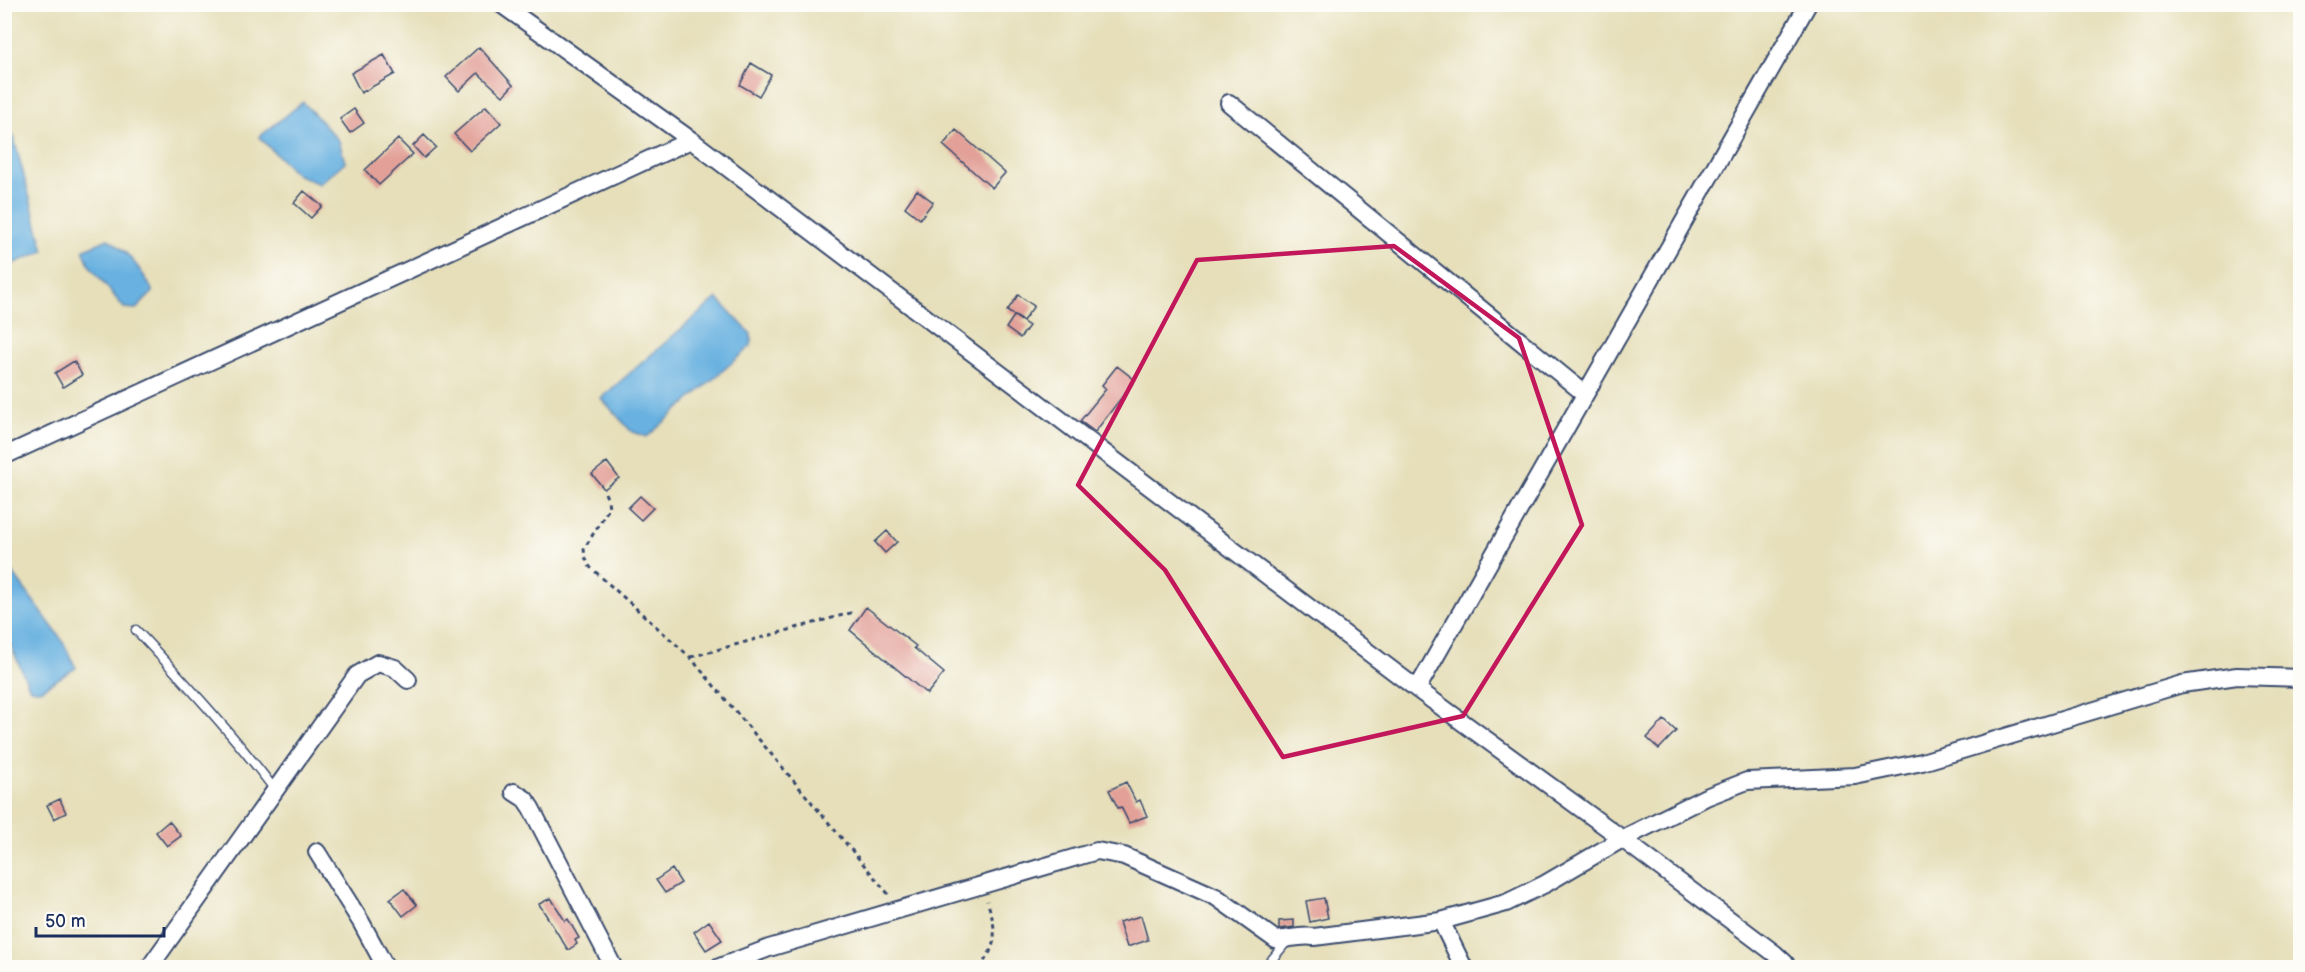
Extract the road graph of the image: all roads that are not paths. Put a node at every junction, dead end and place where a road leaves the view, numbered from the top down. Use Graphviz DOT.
graph roads {
  1 [pos="501,4"];
  2 [pos="1808,4"];
  3 [pos="1228,103"];
  4 [pos="691,141"];
  5 [pos="1586,394"];
  6 [pos="4,456"];
  7 [pos="136,630"];
  8 [pos="2298,679"];
  9 [pos="408,680"];
  10 [pos="1417,689"];
  11 [pos="275,790"];
  12 [pos="514,792"];
  13 [pos="1616,834"];
  14 [pos="317,852"];
  15 [pos="1441,921"];
  16 [pos="1289,939"];
  17 [pos="149,968"];
  18 [pos="386,968"];
  19 [pos="614,968"];
  20 [pos="717,968"];
  21 [pos="1265,968"];
  22 [pos="1464,968"];
  23 [pos="1785,968"];
  1 -- 4 [label="street"];
  2 -- 5 [label="street"];
  3 -- 5 [label="street"];
  4 -- 6 [label="street"];
  4 -- 10 [label="street"];
  5 -- 10 [label="street"];
  7 -- 11 [label="lane"];
  8 -- 13 [label="street"];
  9 -- 11 [label="street"];
  10 -- 13 [label="street"];
  11 -- 17 [label="street"];
  12 -- 19 [label="street"];
  13 -- 15 [label="street"];
  13 -- 23 [label="street"];
  14 -- 18 [label="street"];
  15 -- 16 [label="street"];
  15 -- 22 [label="street"];
  16 -- 20 [label="street"];
  16 -- 21 [label="lane"];
}
